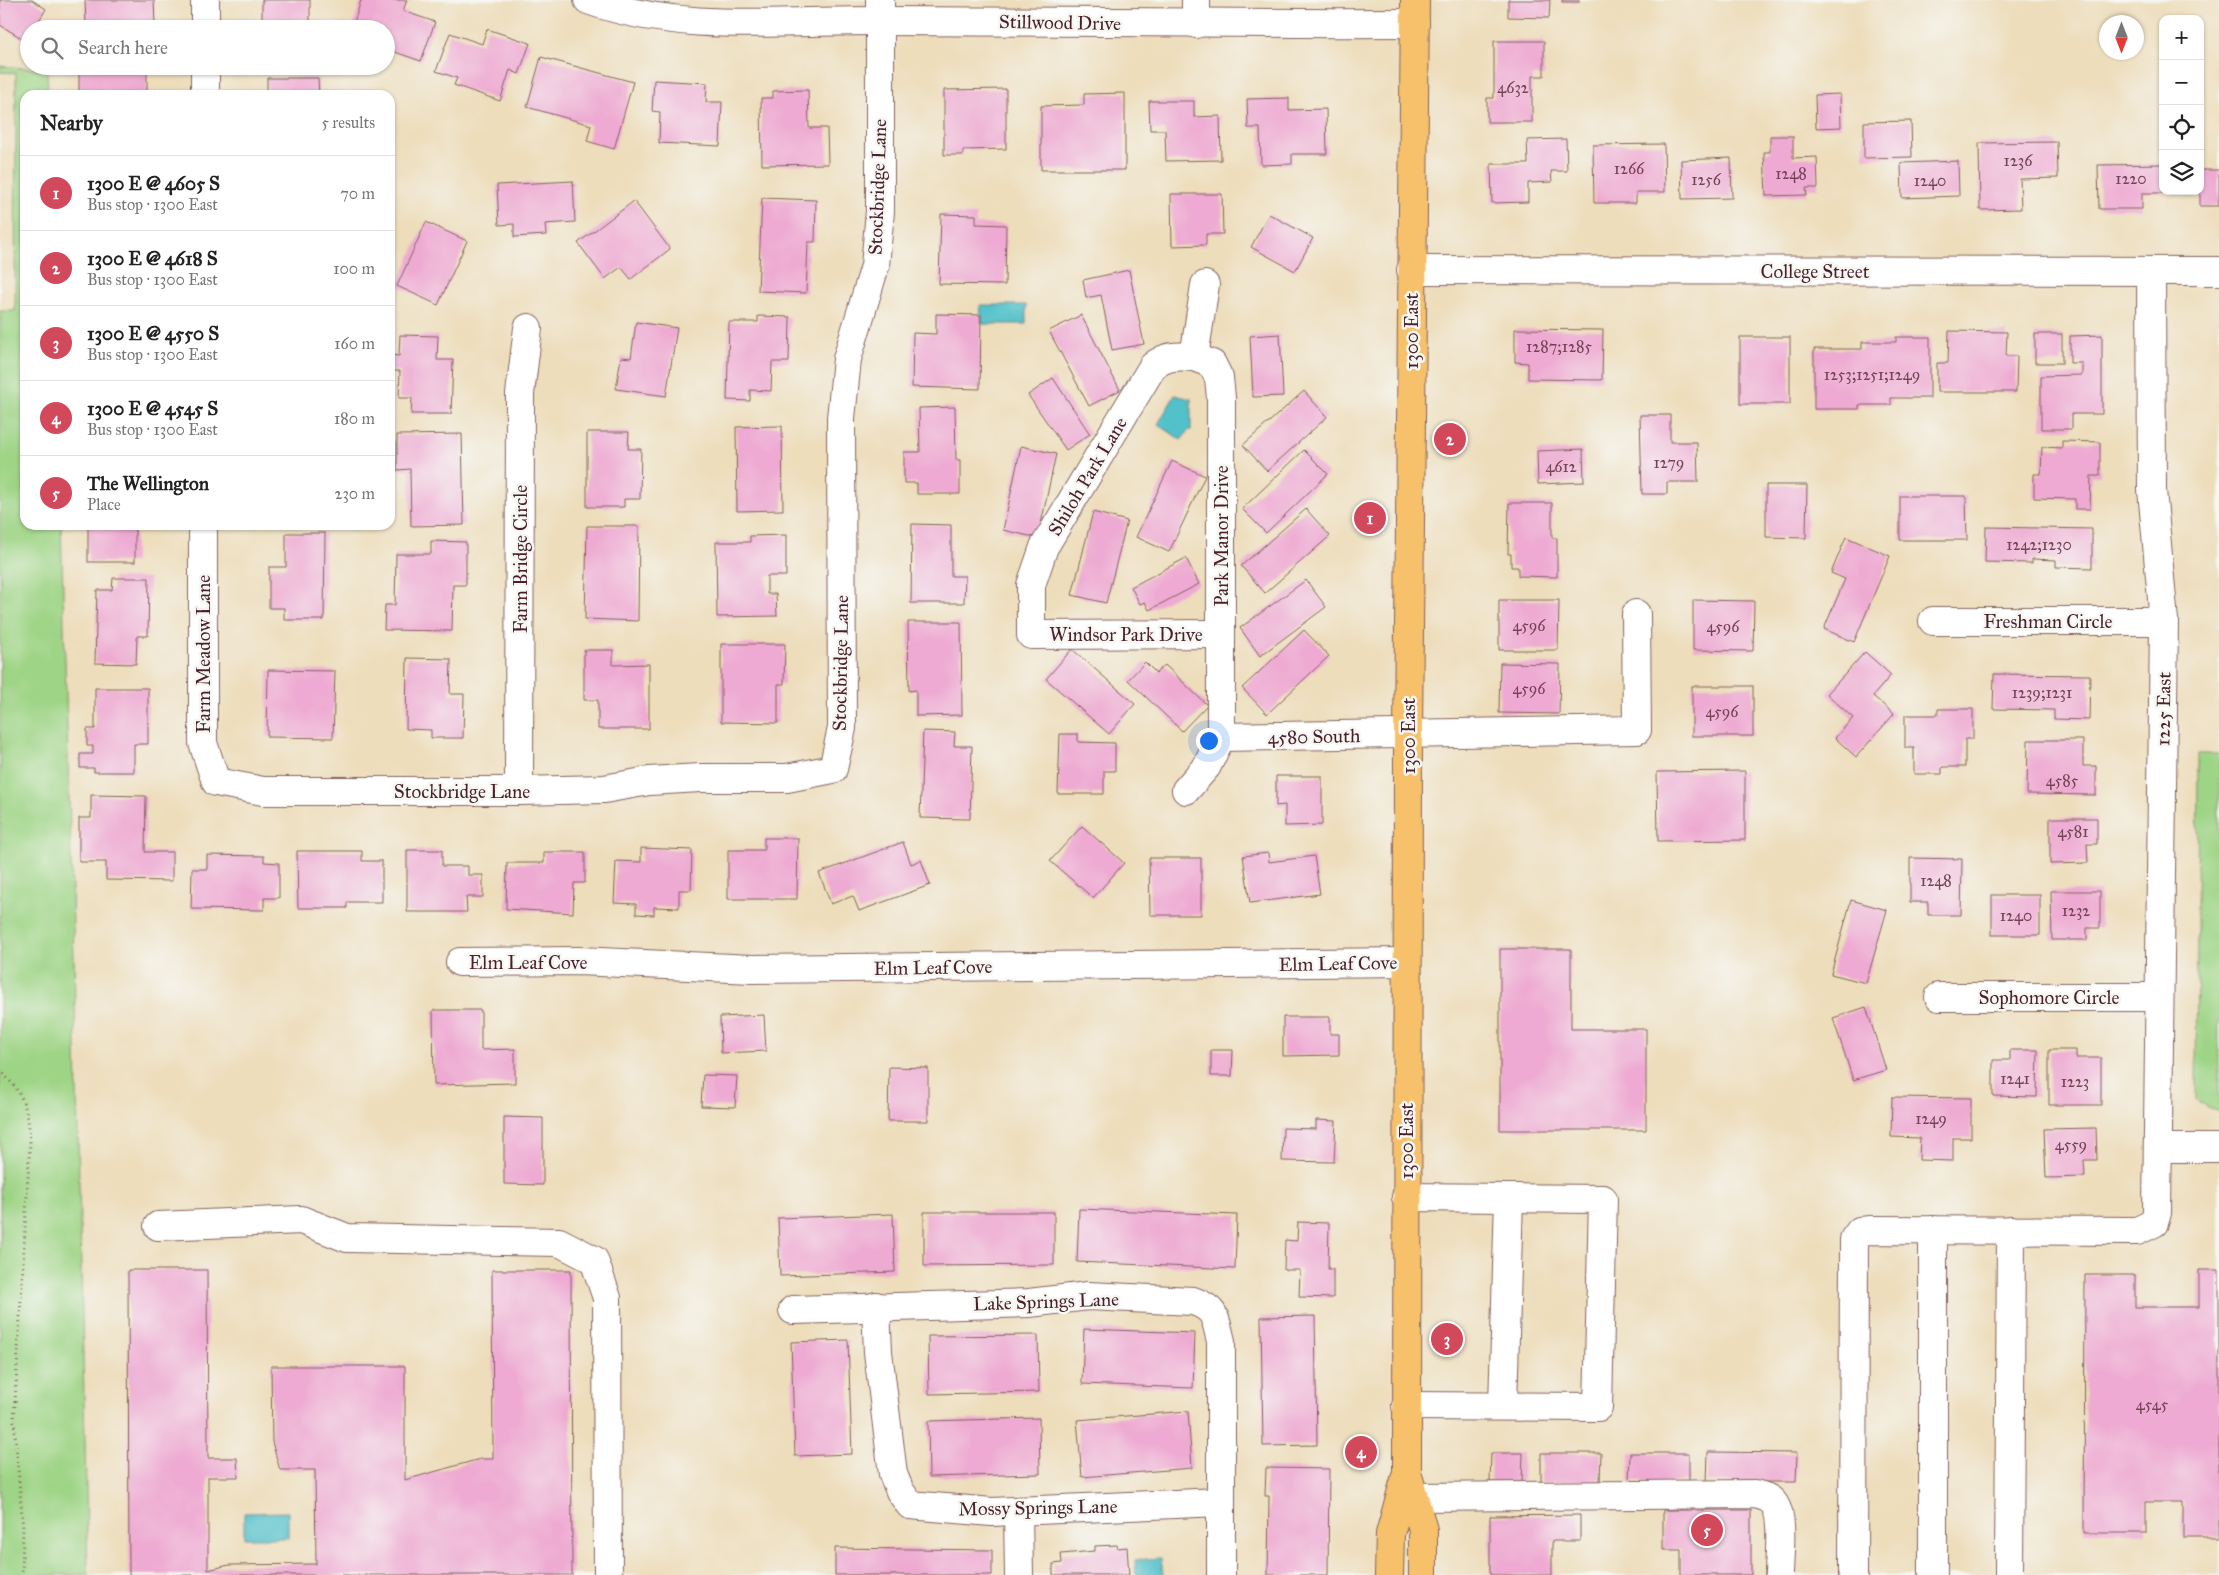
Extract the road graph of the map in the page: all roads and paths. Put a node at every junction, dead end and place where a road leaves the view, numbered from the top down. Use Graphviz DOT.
graph roads {
  1 [pos="205,0"];
  2 [pos="588,0"];
  3 [pos="880,10"];
  4 [pos="1415,11"];
  5 [pos="1196,12"];
  6 [pos="205,20"];
  7 [pos="205,75"];
  8 [pos="205,90"];
  9 [pos="1411,270"];
  10 [pos="2151,271"];
  11 [pos="2219,271"];
  12 [pos="1205,285"];
  13 [pos="528,328"];
  14 [pos="1194,357"];
  15 [pos="204,530"];
  16 [pos="1636,614"];
  17 [pos="1933,621"];
  18 [pos="2164,621"];
  19 [pos="1221,634"];
  20 [pos="1031,635"];
  21 [pos="1408,732"];
  22 [pos="1221,737"];
  23 [pos="216,782"];
  24 [pos="1186,790"];
  25 [pos="519,791"];
  26 [pos="460,962"];
  27 [pos="1407,962"];
  28 [pos="1939,997"];
  29 [pos="2160,997"];
  30 [pos="0,1070"];
  31 [pos="2160,1148"];
  32 [pos="2219,1148"];
  33 [pos="1406,1197"];
  34 [pos="1509,1198"];
  35 [pos="158,1226"];
  36 [pos="1933,1230"];
  37 [pos="2011,1230"];
  38 [pos="876,1306"];
  39 [pos="793,1310"];
  40 [pos="1406,1406"];
  41 [pos="1503,1406"];
  42 [pos="1411,1484"];
  43 [pos="1220,1502"];
  44 [pos="1018,1511"];
  45 [pos="22,1575"];
  46 [pos="608,1575"];
  47 [pos="1019,1575"];
  48 [pos="1221,1575"];
  49 [pos="1389,1575"];
  50 [pos="1423,1575"];
  51 [pos="1779,1575"];
  52 [pos="1854,1575"];
  53 [pos="1933,1575"];
  54 [pos="2009,1575"];
  1 -- 6 [label="street"];
  2 -- 3 [label="street, Stillwood Drive"];
  3 -- 5 [label="street, Stillwood Drive"];
  3 -- 25 [label="street, Stockbridge Lane"];
  4 -- 5 [label="street, Stillwood Drive"];
  4 -- 9 [label="main road, 1300 East"];
  7 -- 8 [label="street"];
  9 -- 10 [label="street, College Street"];
  9 -- 21 [label="main road, 1300 East"];
  10 -- 11 [label="street, College Street"];
  10 -- 18 [label="street, 1225 East"];
  12 -- 14 [label="street"];
  13 -- 25 [label="street, Farm Bridge Circle"];
  14 -- 19 [label="street, Park Manor Drive"];
  14 -- 20 [label="street, Shiloh Park Lane"];
  15 -- 23 [label="street, Farm Meadow Lane"];
  16 -- 21 [label="street, 4580 South"];
  17 -- 18 [label="street, Freshman Circle"];
  18 -- 29 [label="street, 1225 East"];
  19 -- 20 [label="street, Windsor Park Drive"];
  19 -- 22 [label="street, Park Manor Drive"];
  21 -- 22 [label="street, 4580 South"];
  21 -- 27 [label="main road, 1300 East"];
  22 -- 24 [label="street, Park Manor Drive"];
  23 -- 25 [label="street, Stockbridge Lane"];
  26 -- 27 [label="street, Elm Leaf Cove"];
  27 -- 33 [label="main road, 1300 East"];
  28 -- 29 [label="street, Sophomore Circle"];
  29 -- 31 [label="street, 1225 East"];
  30 -- 45 [label="path"];
  31 -- 32 [label="street"];
  31 -- 37 [label="street, 1225 East"];
  33 -- 34 [label="street"];
  33 -- 40 [label="main road, 1300 East"];
  34 -- 41 [label="street"];
  34 -- 41 [label="street"];
  35 -- 46 [label="street"];
  36 -- 37 [label="street"];
  36 -- 52 [label="street"];
  36 -- 53 [label="street"];
  37 -- 54 [label="street"];
  38 -- 39 [label="street, Lake Springs Lane"];
  38 -- 43 [label="street, Lake Springs Lane"];
  38 -- 44 [label="street, Mossy Springs Lane"];
  40 -- 41 [label="street"];
  40 -- 42 [label="main road, 1300 East"];
  42 -- 49 [label="main road, 1300 East"];
  42 -- 50 [label="main road, 1300 East"];
  42 -- 51 [label="street"];
  43 -- 44 [label="street, Mossy Springs Lane"];
  43 -- 48 [label="street, Lake Springs Lane"];
  44 -- 47 [label="street"];
}
